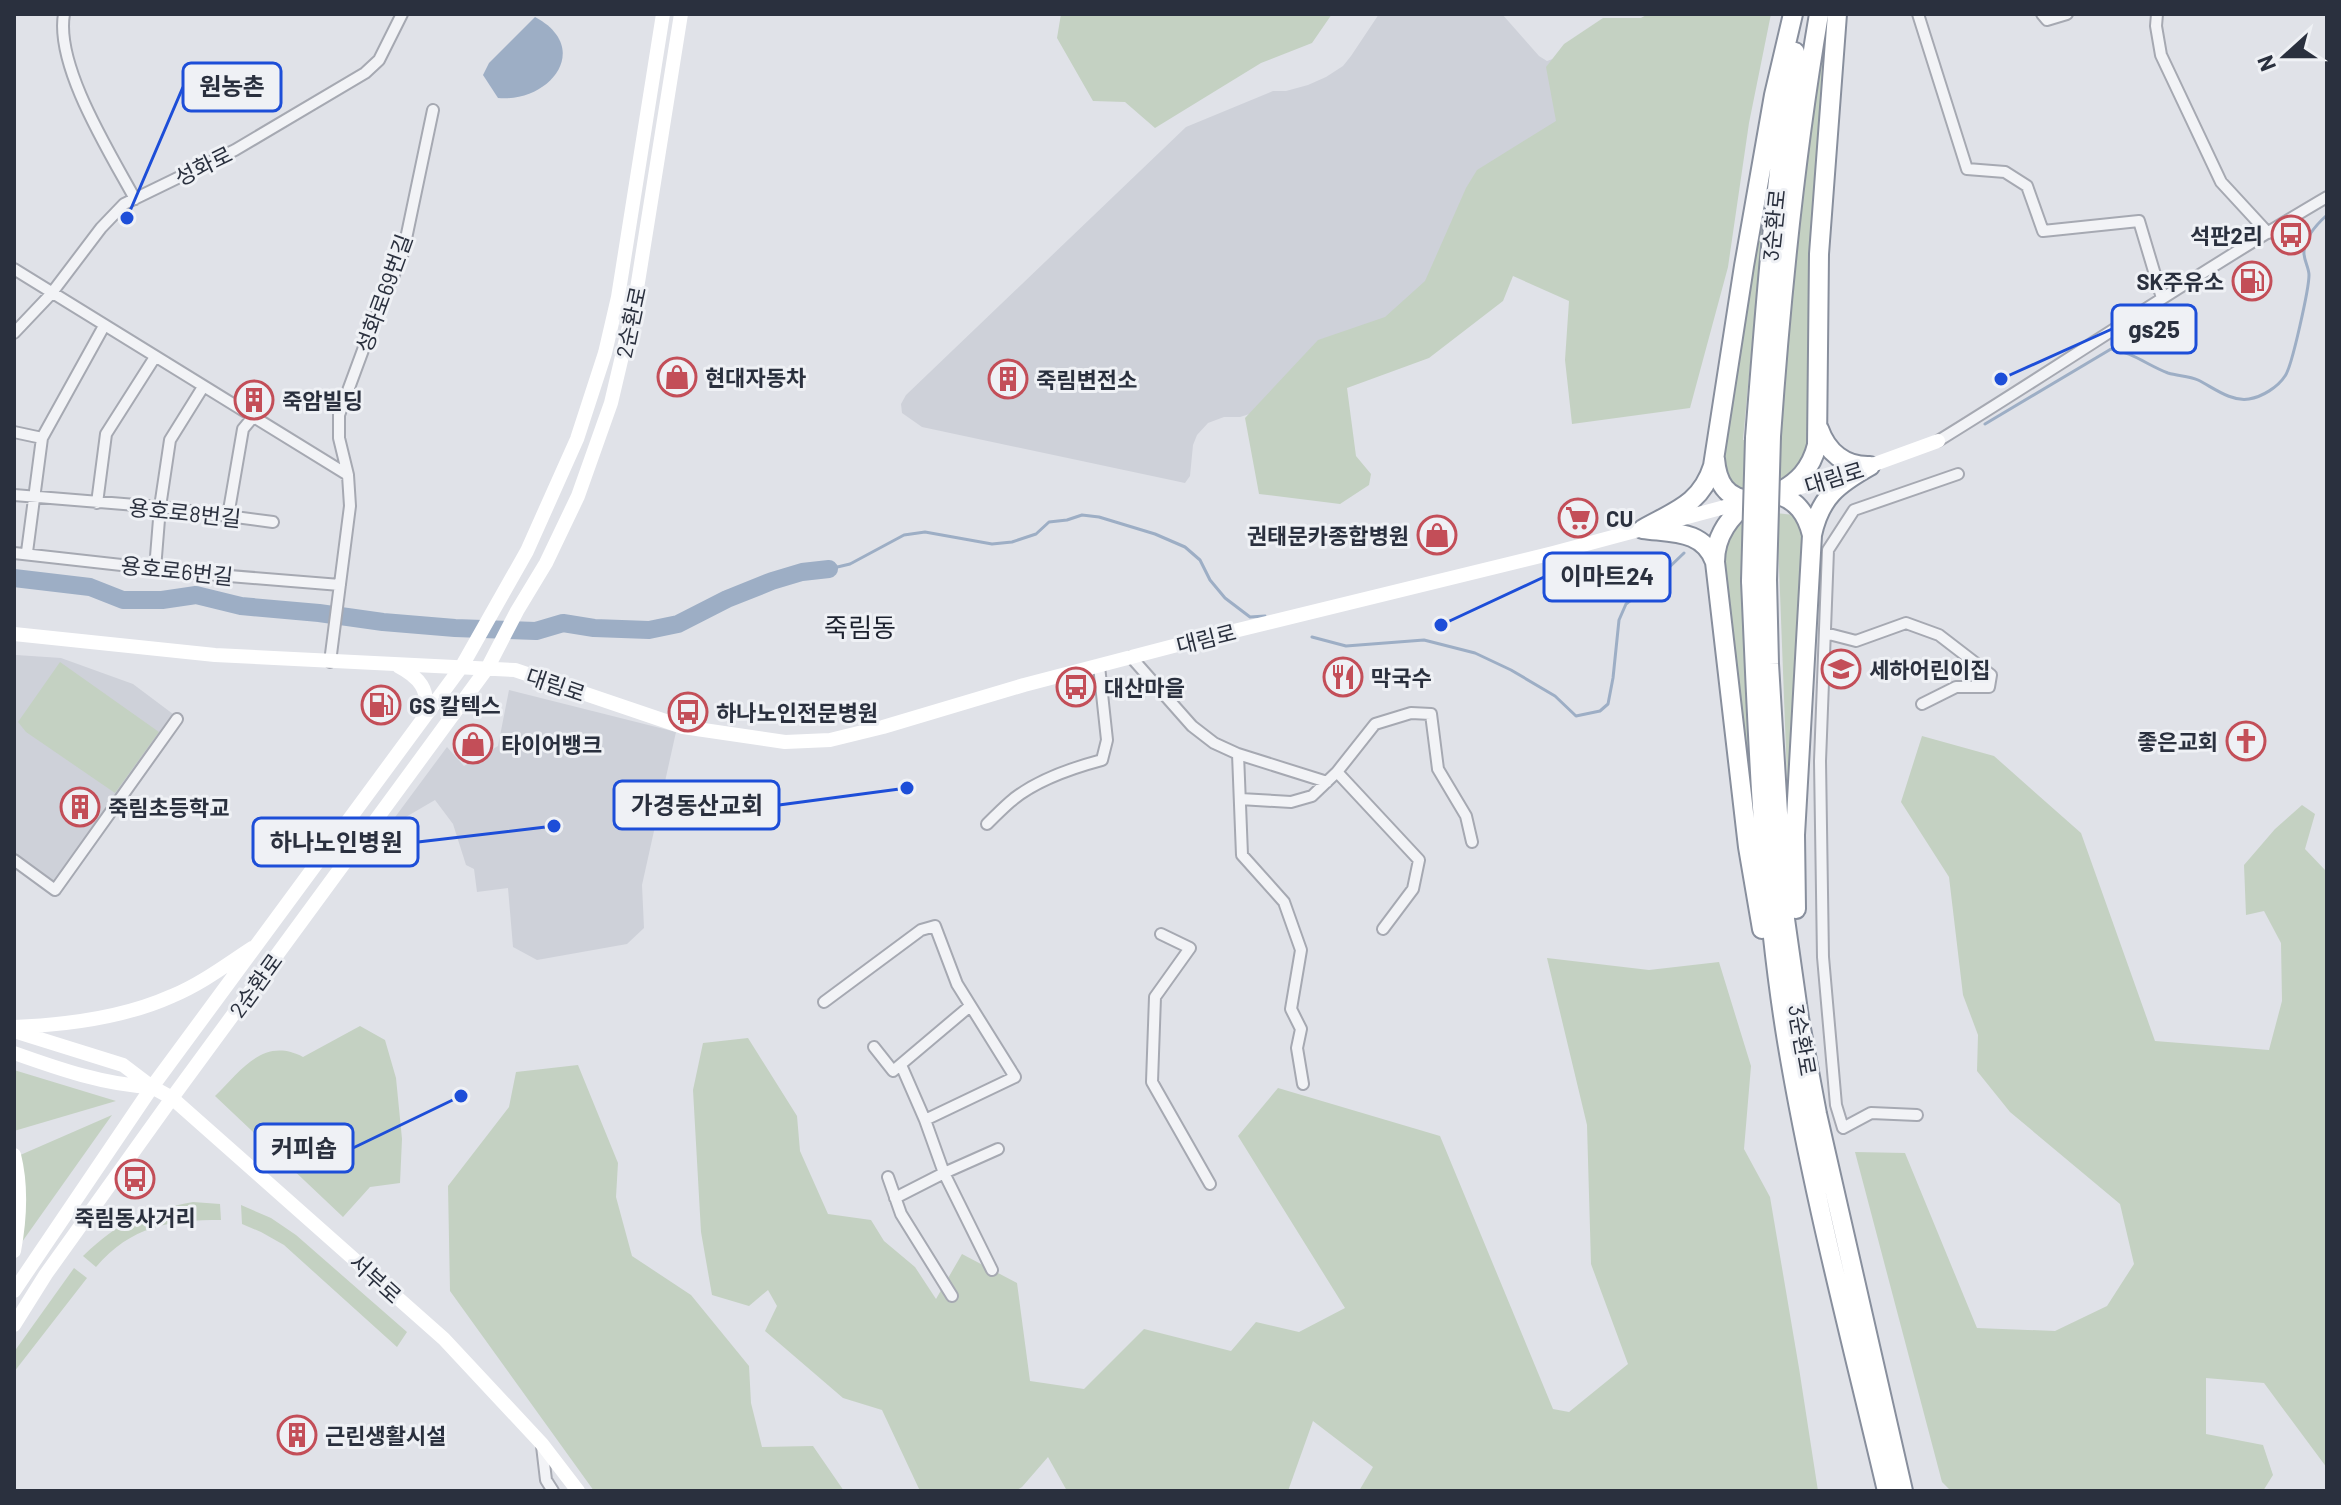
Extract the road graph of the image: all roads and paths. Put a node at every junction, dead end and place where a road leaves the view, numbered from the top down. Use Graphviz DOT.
graph roads {
  1 [pos="64,14"];
  2 [pos="402,14"];
  3 [pos="663,14"];
  4 [pos="681,14"];
  5 [pos="1793,14"];
  6 [pos="1801,14"];
  7 [pos="1819,14"];
  8 [pos="1837,14"];
  9 [pos="1918,14"];
  10 [pos="2042,14"];
  11 [pos="2067,14"];
  12 [pos="2157,14"];
  13 [pos="433,110"];
  14 [pos="2327,197"];
  15 [pos="135,199"];
  16 [pos="2268,233"];
  17 [pos="14,269"];
  18 [pos="51,294"];
  19 [pos="2162,298"];
  20 [pos="104,326"];
  21 [pos="14,333"];
  22 [pos="155,357"];
  23 [pos="203,387"];
  24 [pos="253,417"];
  25 [pos="1818,425"];
  26 [pos="14,432"];
  27 [pos="1763,437"];
  28 [pos="42,438"];
  29 [pos="1938,441"];
  30 [pos="1715,454"];
  31 [pos="1870,466"];
  32 [pos="1958,474"];
  33 [pos="348,475"];
  34 [pos="1775,494"];
  35 [pos="14,495"];
  36 [pos="34,498"];
  37 [pos="1751,500"];
  38 [pos="97,503"];
  39 [pos="160,507"];
  40 [pos="228,516"];
  41 [pos="273,522"];
  42 [pos="1643,529"];
  43 [pos="1812,535"];
  44 [pos="27,552"];
  45 [pos="14,553"];
  46 [pos="1715,562"];
  47 [pos="155,569"];
  48 [pos="1759,580"];
  49 [pos="340,585"];
  50 [pos="1825,633"];
  51 [pos="14,634"];
  52 [pos="1131,657"];
  53 [pos="330,662"];
  54 [pos="394,664"];
  55 [pos="462,666"];
  56 [pos="1099,666"];
  57 [pos="488,667"];
  58 [pos="1922,704"];
  59 [pos="177,719"];
  60 [pos="423,719"];
  61 [pos="1238,754"];
  62 [pos="1337,772"];
  63 [pos="1327,782"];
  64 [pos="1240,799"];
  65 [pos="987,824"];
  66 [pos="1472,842"];
  67 [pos="14,860"];
  68 [pos="1383,929"];
  69 [pos="1161,934"];
  70 [pos="262,941"];
  71 [pos="824,1002"];
  72 [pos="970,1006"];
  73 [pos="14,1029"];
  74 [pos="874,1047"];
  75 [pos="14,1053"];
  76 [pos="901,1065"];
  77 [pos="1809,1075"];
  78 [pos="1303,1084"];
  79 [pos="152,1087"];
  80 [pos="172,1098"];
  81 [pos="1800,1108"];
  82 [pos="1917,1115"];
  83 [pos="925,1120"];
  84 [pos="998,1149"];
  85 [pos="14,1155"];
  86 [pos="944,1173"];
  87 [pos="888,1177"];
  88 [pos="1210,1184"];
  89 [pos="895,1198"];
  90 [pos="14,1251"];
  91 [pos="992,1270"];
  92 [pos="14,1291"];
  93 [pos="952,1296"];
  94 [pos="14,1325"];
  95 [pos="542,1444"];
  96 [pos="553,1491"];
  97 [pos="578,1491"];
  98 [pos="1887,1491"];
  99 [pos="1903,1491"];
  1 -- 15 [label="street"];
  2 -- 15 [label="street, 성화로"];
  3 -- 55 [label="street, 2순환로"];
  4 -- 57 [label="street, 2순환로"];
  5 -- 30 [label="highway"];
  6 -- 27 [label="highway, 3순환로"];
  7 -- 27 [label="highway, 3순환로"];
  8 -- 25 [label="highway"];
  9 -- 19 [label="street"];
  10 -- 11 [label="street"];
  12 -- 16 [label="street"];
  13 -- 33 [label="street, 성화로69번길"];
  14 -- 16 [label="street, 대림로"];
  15 -- 18 [label="street, 성화로"];
  16 -- 19 [label="street, 대림로"];
  17 -- 18 [label="street"];
  18 -- 20 [label="street"];
  18 -- 21 [label="street, 성화로"];
  19 -- 29 [label="street, 대림로"];
  20 -- 22 [label="street"];
  20 -- 28 [label="street"];
  22 -- 23 [label="street"];
  22 -- 38 [label="street, 용호로8번길"];
  23 -- 24 [label="street"];
  23 -- 39 [label="street"];
  24 -- 33 [label="street"];
  24 -- 40 [label="street"];
  25 -- 31 [label="highway"];
  25 -- 34 [label="highway"];
  26 -- 28 [label="street"];
  27 -- 48 [label="highway, bridge"];
  28 -- 36 [label="street"];
  29 -- 31 [label="street, 대림로"];
  30 -- 37 [label="highway"];
  30 -- 42 [label="highway"];
  31 -- 34 [label="street, 대림로"];
  31 -- 43 [label="highway"];
  32 -- 50 [label="street"];
  33 -- 49 [label="street, 성화로69번길"];
  34 -- 37 [label="street, 대림로"];
  34 -- 43 [label="highway"];
  35 -- 36 [label="street, 용호로8번길"];
  36 -- 38 [label="street, 용호로8번길"];
  36 -- 44 [label="street"];
  37 -- 42 [label="street, 대림로"];
  37 -- 46 [label="highway"];
  38 -- 39 [label="street, 용호로8번길"];
  39 -- 40 [label="street, 용호로8번길"];
  39 -- 47 [label="street"];
  40 -- 41 [label="street, 용호로8번길"];
  42 -- 46 [label="highway"];
  42 -- 52 [label="street, 대림로"];
  43 -- 77 [label="highway"];
  45 -- 47 [label="street, 용호로6번길"];
  46 -- 81 [label="highway"];
  47 -- 49 [label="street, 용호로6번길"];
  48 -- 77 [label="highway, 3순환로"];
  48 -- 81 [label="highway, 3순환로"];
  49 -- 53 [label="street, 성화로69번길"];
  50 -- 58 [label="street"];
  50 -- 82 [label="street"];
  51 -- 53 [label="street, 대림로"];
  52 -- 56 [label="street, 대림로"];
  52 -- 61 [label="street"];
  53 -- 54 [label="street, 대림로"];
  54 -- 55 [label="street, 대림로"];
  54 -- 60 [label="street"];
  55 -- 57 [label="street, 대림로"];
  55 -- 60 [label="street, 2순환로"];
  56 -- 57 [label="street, 대림로"];
  56 -- 65 [label="street"];
  57 -- 80 [label="street, 2순환로"];
  59 -- 67 [label="street"];
  60 -- 70 [label="street, 2순환로"];
  61 -- 63 [label="street"];
  61 -- 64 [label="street"];
  62 -- 63 [label="street"];
  62 -- 66 [label="street"];
  62 -- 68 [label="street"];
  63 -- 64 [label="street"];
  64 -- 78 [label="street"];
  69 -- 88 [label="street"];
  70 -- 73 [label="street"];
  70 -- 79 [label="street, 2순환로"];
  71 -- 72 [label="street"];
  72 -- 76 [label="street"];
  72 -- 83 [label="street"];
  73 -- 79 [label="street, 서부로"];
  74 -- 76 [label="street"];
  75 -- 79 [label="street, 서부로"];
  76 -- 83 [label="street"];
  77 -- 99 [label="highway, 3순환로"];
  79 -- 80 [label="street, 서부로"];
  79 -- 92 [label="street, 2순환로"];
  80 -- 94 [label="street, 2순환로"];
  80 -- 95 [label="street, 서부로"];
  81 -- 98 [label="highway, 3순환로"];
  83 -- 86 [label="street"];
  84 -- 86 [label="street"];
  85 -- 90 [label="street"];
  86 -- 89 [label="street"];
  86 -- 91 [label="street"];
  87 -- 89 [label="street"];
  89 -- 93 [label="street"];
  95 -- 96 [label="street"];
  95 -- 97 [label="street, 서부로"];
}
